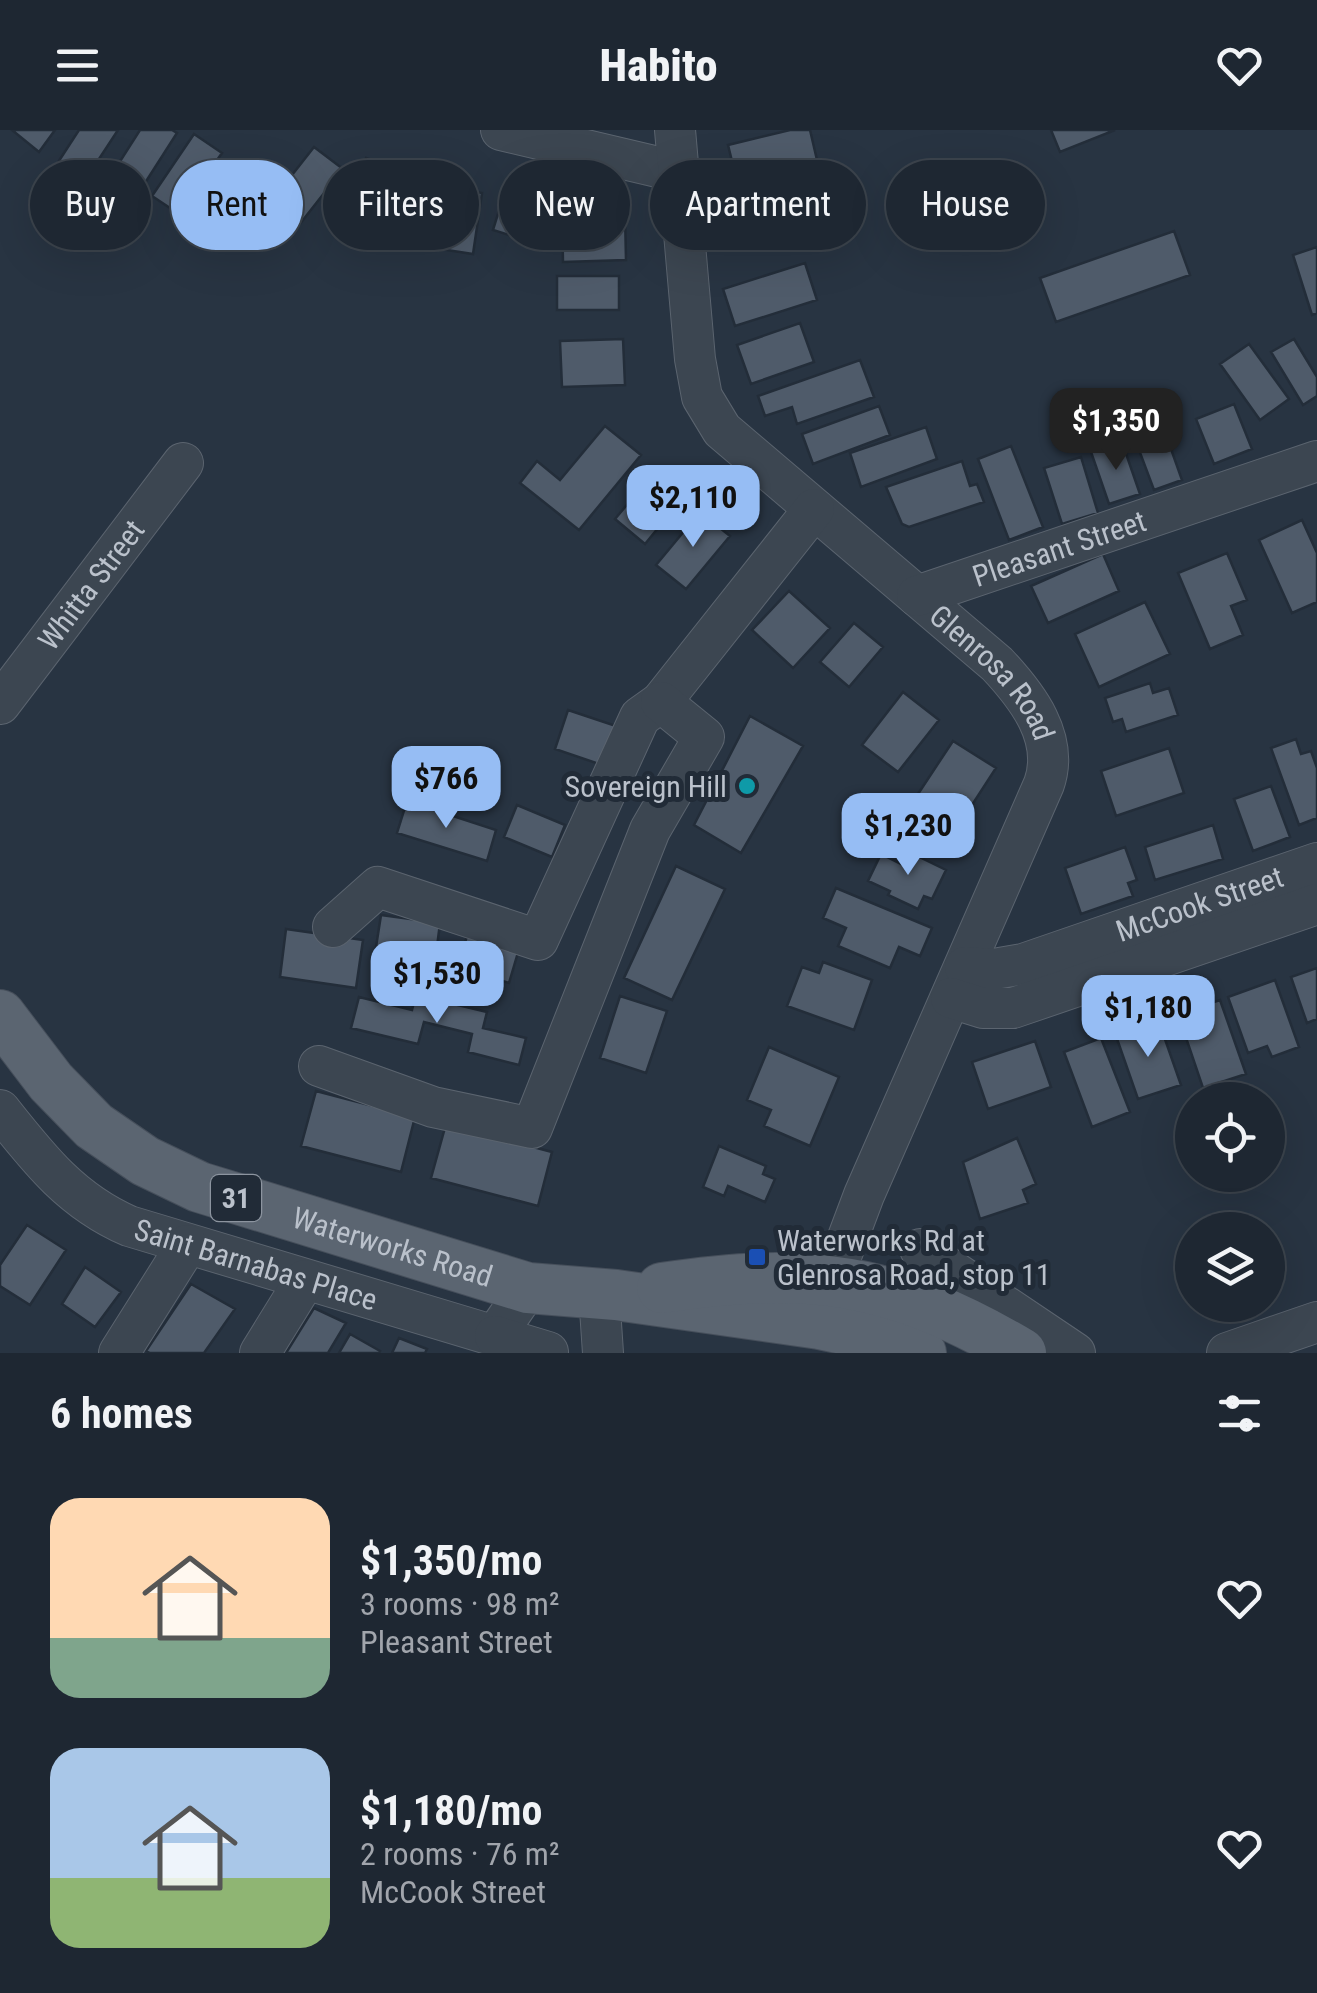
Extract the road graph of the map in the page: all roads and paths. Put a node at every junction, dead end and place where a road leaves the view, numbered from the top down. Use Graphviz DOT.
graph roads {
  1 [pos="502,130"];
  2 [pos="675,130"];
  3 [pos="678,160"];
  4 [pos="650,165"];
  5 [pos="687,250"];
  6 [pos="1317,460"];
  7 [pos="183,463"];
  8 [pos="814,510"];
  9 [pos="917,596"];
  10 [pos="661,702"];
  11 [pos="0,704"];
  12 [pos="1317,863"];
  13 [pos="1317,904"];
  14 [pos="334,927"];
  15 [pos="958,982"];
  16 [pos="0,1016"];
  17 [pos="319,1066"];
  18 [pos="0,1110"];
  19 [pos="187,1245"];
  20 [pos="920,1249"];
  21 [pos="306,1280"];
  22 [pos="528,1288"];
  23 [pos="608,1295"];
  24 [pos="826,1302"];
  25 [pos="1317,1322"];
  26 [pos="496,1336"];
  27 [pos="1247,1350"];
  28 [pos="548,1352"];
  29 [pos="118,1353"];
  30 [pos="260,1353"];
  31 [pos="603,1353"];
  32 [pos="922,1353"];
  33 [pos="1021,1353"];
  34 [pos="1075,1353"];
  1 -- 4 [label="street"];
  2 -- 3 [label="street, Glenrosa Road"];
  5 -- 8 [label="street, Glenrosa Road"];
  6 -- 9 [label="street, Pleasant Street"];
  7 -- 11 [label="street, Whitta Street"];
  8 -- 9 [label="street, Glenrosa Road"];
  8 -- 10 [label="street"];
  9 -- 15 [label="street, Glenrosa Road"];
  10 -- 14 [label="street"];
  10 -- 17 [label="street"];
  12 -- 15 [label="street, McCook Street"];
  13 -- 15 [label="street, McCook Street"];
  15 -- 24 [label="street, Glenrosa Road"];
  16 -- 22 [label="main road, Waterworks Road / 31"];
  18 -- 19 [label="street, Saint Barnabas Place"];
  19 -- 21 [label="street, Saint Barnabas Place"];
  19 -- 29 [label="street"];
  20 -- 34 [label="street"];
  21 -- 26 [label="street, Saint Barnabas Place"];
  21 -- 30 [label="street"];
  22 -- 23 [label="main road, Waterworks Road / 31"];
  22 -- 26 [label="street"];
  23 -- 24 [label="main road, Waterworks Road / 31"];
  23 -- 31 [label="street"];
  24 -- 32 [label="main road, Waterworks Road / 31"];
  24 -- 33 [label="main road, Waterworks Road / 31"];
  25 -- 27 [label="street"];
  26 -- 28 [label="street, Saint Barnabas Place"];
}
